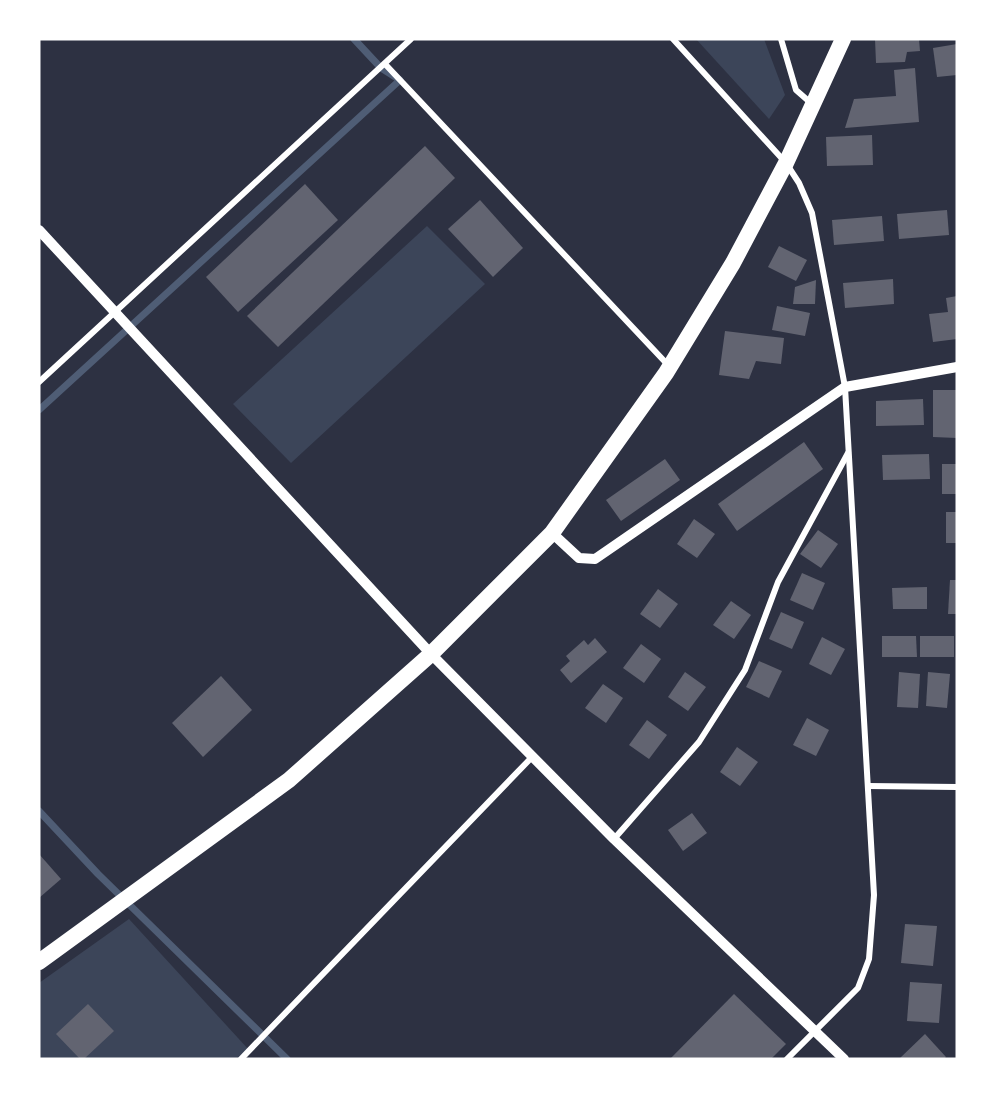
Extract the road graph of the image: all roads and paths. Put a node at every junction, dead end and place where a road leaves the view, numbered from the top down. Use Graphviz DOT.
graph roads {
  1 [pos="411,39"];
  2 [pos="673,39"];
  3 [pos="781,39"];
  4 [pos="843,39"];
  5 [pos="385,64"];
  6 [pos="813,105"];
  7 [pos="786,163"];
  8 [pos="39,230"];
  9 [pos="115,313"];
  10 [pos="669,367"];
  11 [pos="957,368"];
  12 [pos="39,382"];
  13 [pos="845,387"];
  14 [pos="849,452"];
  15 [pos="552,533"];
  16 [pos="431,654"];
  17 [pos="533,755"];
  18 [pos="868,786"];
  19 [pos="957,787"];
  20 [pos="614,839"];
  21 [pos="39,962"];
  22 [pos="815,1030"];
  23 [pos="241,1059"];
  24 [pos="787,1059"];
  25 [pos="844,1059"];
  1 -- 5 [label="street"];
  2 -- 7 [label="street"];
  3 -- 6 [label="street"];
  4 -- 6 [label="highway"];
  5 -- 9 [label="street"];
  5 -- 10 [label="street"];
  6 -- 7 [label="highway"];
  7 -- 10 [label="highway"];
  7 -- 13 [label="street"];
  8 -- 9 [label="street"];
  9 -- 12 [label="street"];
  9 -- 16 [label="street"];
  10 -- 15 [label="highway"];
  11 -- 13 [label="street"];
  13 -- 14 [label="street"];
  13 -- 15 [label="street"];
  14 -- 18 [label="street"];
  14 -- 20 [label="street"];
  15 -- 16 [label="highway"];
  16 -- 17 [label="street"];
  16 -- 21 [label="highway"];
  17 -- 20 [label="street"];
  17 -- 23 [label="street"];
  18 -- 19 [label="street"];
  18 -- 22 [label="street"];
  20 -- 22 [label="street"];
  22 -- 24 [label="street"];
  22 -- 25 [label="street"];
}
